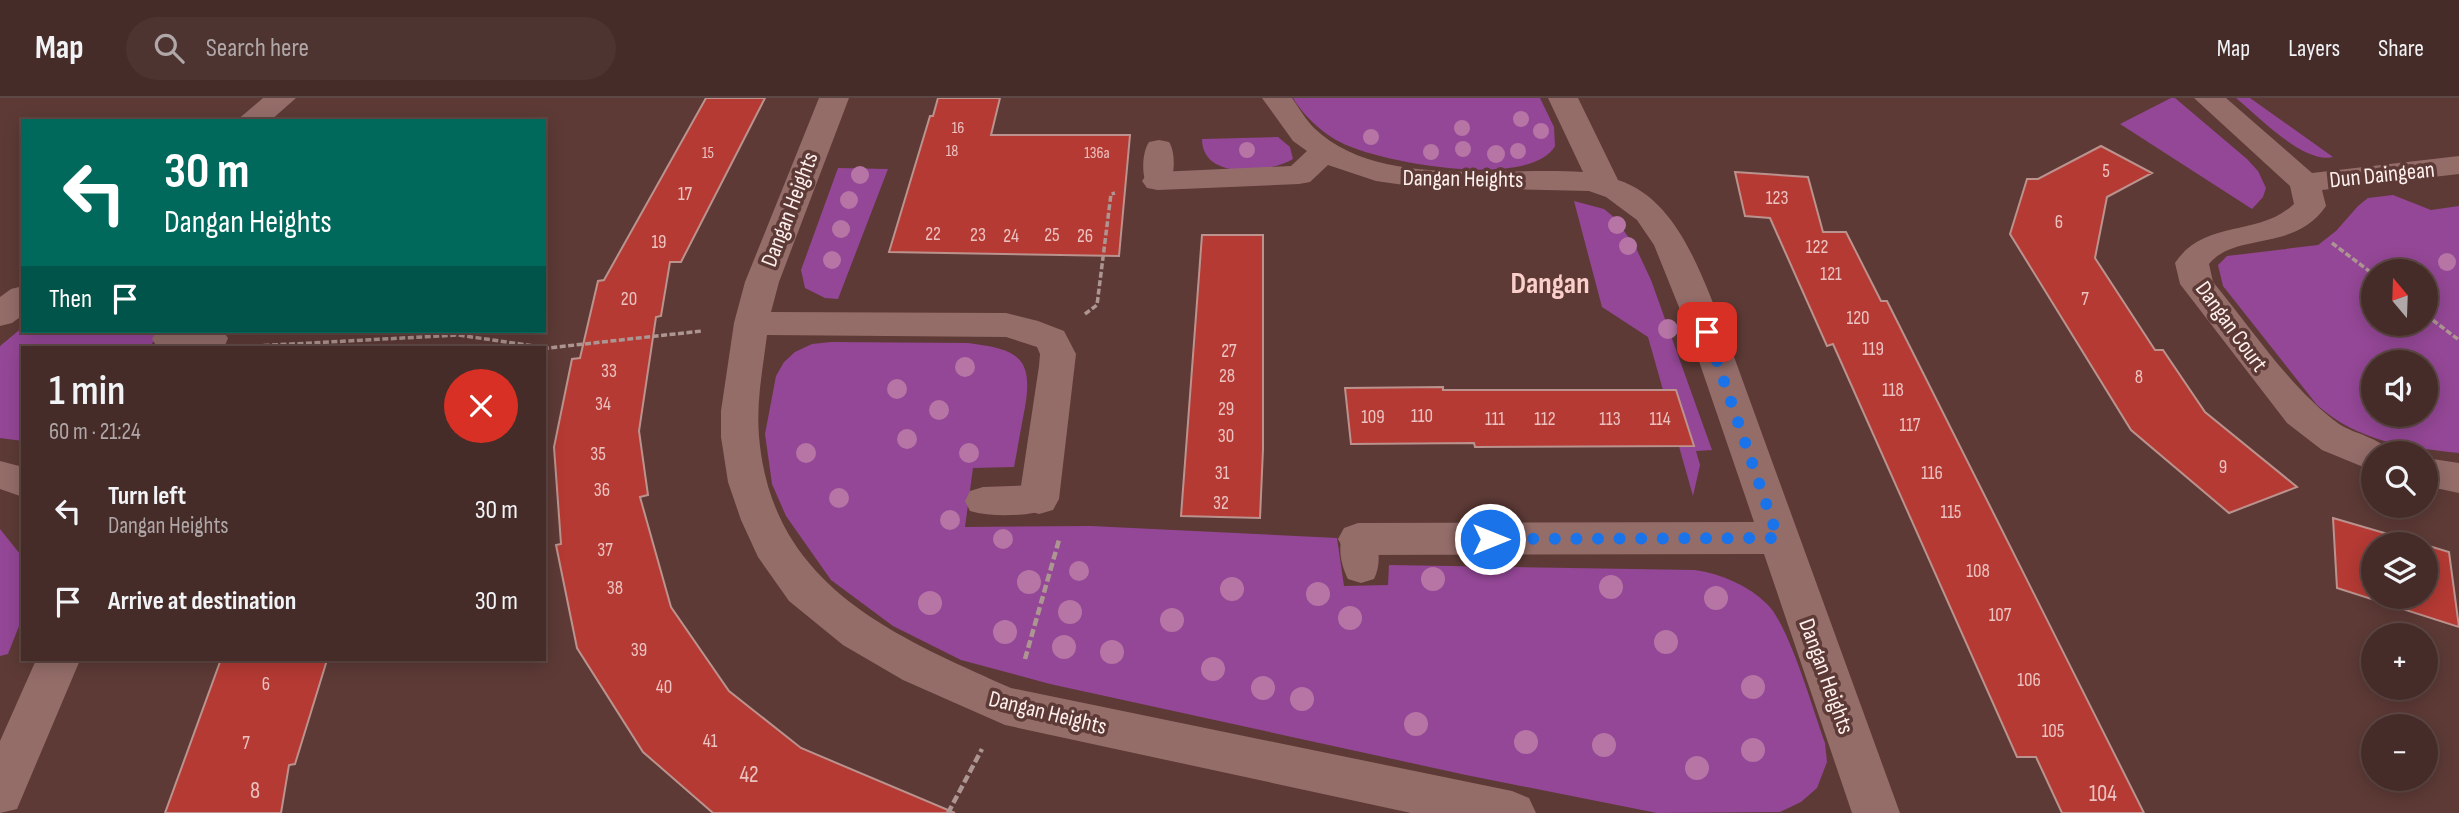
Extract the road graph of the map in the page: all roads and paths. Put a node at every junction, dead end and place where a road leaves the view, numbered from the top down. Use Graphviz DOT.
graph roads {
  1 [pos="281,98"];
  2 [pos="834,98"];
  3 [pos="1277,98"];
  4 [pos="1563,98"];
  5 [pos="2209,98"];
  6 [pos="254,119"];
  7 [pos="1159,148"];
  8 [pos="1325,151"];
  9 [pos="2459,165"];
  10 [pos="1158,181"];
  11 [pos="2305,183"];
  12 [pos="1605,185"];
  13 [pos="2301,218"];
  14 [pos="2361,265"];
  15 [pos="21,299"];
  16 [pos="0,315"];
  17 [pos="751,323"];
  18 [pos="2438,324"];
  19 [pos="168,339"];
  20 [pos="1051,339"];
  21 [pos="2459,340"];
  22 [pos="208,343"];
  23 [pos="267,346"];
  24 [pos="534,346"];
  25 [pos="546,348"];
  26 [pos="2361,451"];
  27 [pos="2438,474"];
  28 [pos="0,475"];
  29 [pos="2459,478"];
  30 [pos="21,481"];
  31 [pos="1039,499"];
  32 [pos="983,501"];
  33 [pos="1778,538"];
  34 [pos="1359,553"];
  35 [pos="58,661"];
  36 [pos="1004,706"];
  37 [pos="0,794"];
  38 [pos="948,813"];
  39 [pos="1512,813"];
  40 [pos="1876,813"];
  1 -- 6 [label="street"];
  2 -- 17 [label="street, Dangan Heights"];
  3 -- 8 [label="street, Dangan Heights"];
  4 -- 12 [label="street"];
  5 -- 11 [label="street"];
  7 -- 10 [label="lane"];
  8 -- 10 [label="street"];
  8 -- 12 [label="street, Dangan Heights"];
  9 -- 11 [label="street, Dun Daingean"];
  10 -- 20 [label="path"];
  11 -- 13 [label="street"];
  12 -- 33 [label="street, Dangan Heights"];
  13 -- 14 [label="path"];
  13 -- 26 [label="street, Dangan Court"];
  15 -- 16 [label="street"];
  17 -- 20 [label="street"];
  17 -- 25 [label="path"];
  17 -- 36 [label="street, Dangan Heights"];
  18 -- 21 [label="path"];
  19 -- 22 [label="lane"];
  20 -- 31 [label="street"];
  23 -- 24 [label="path"];
  27 -- 29 [label="street"];
  28 -- 30 [label="street"];
  31 -- 32 [label="lane"];
  31 -- 36 [label="path"];
  33 -- 34 [label="street"];
  33 -- 40 [label="street, Dangan Heights"];
  35 -- 37 [label="street"];
  36 -- 38 [label="path"];
  36 -- 39 [label="street, Dangan Heights"];
}
